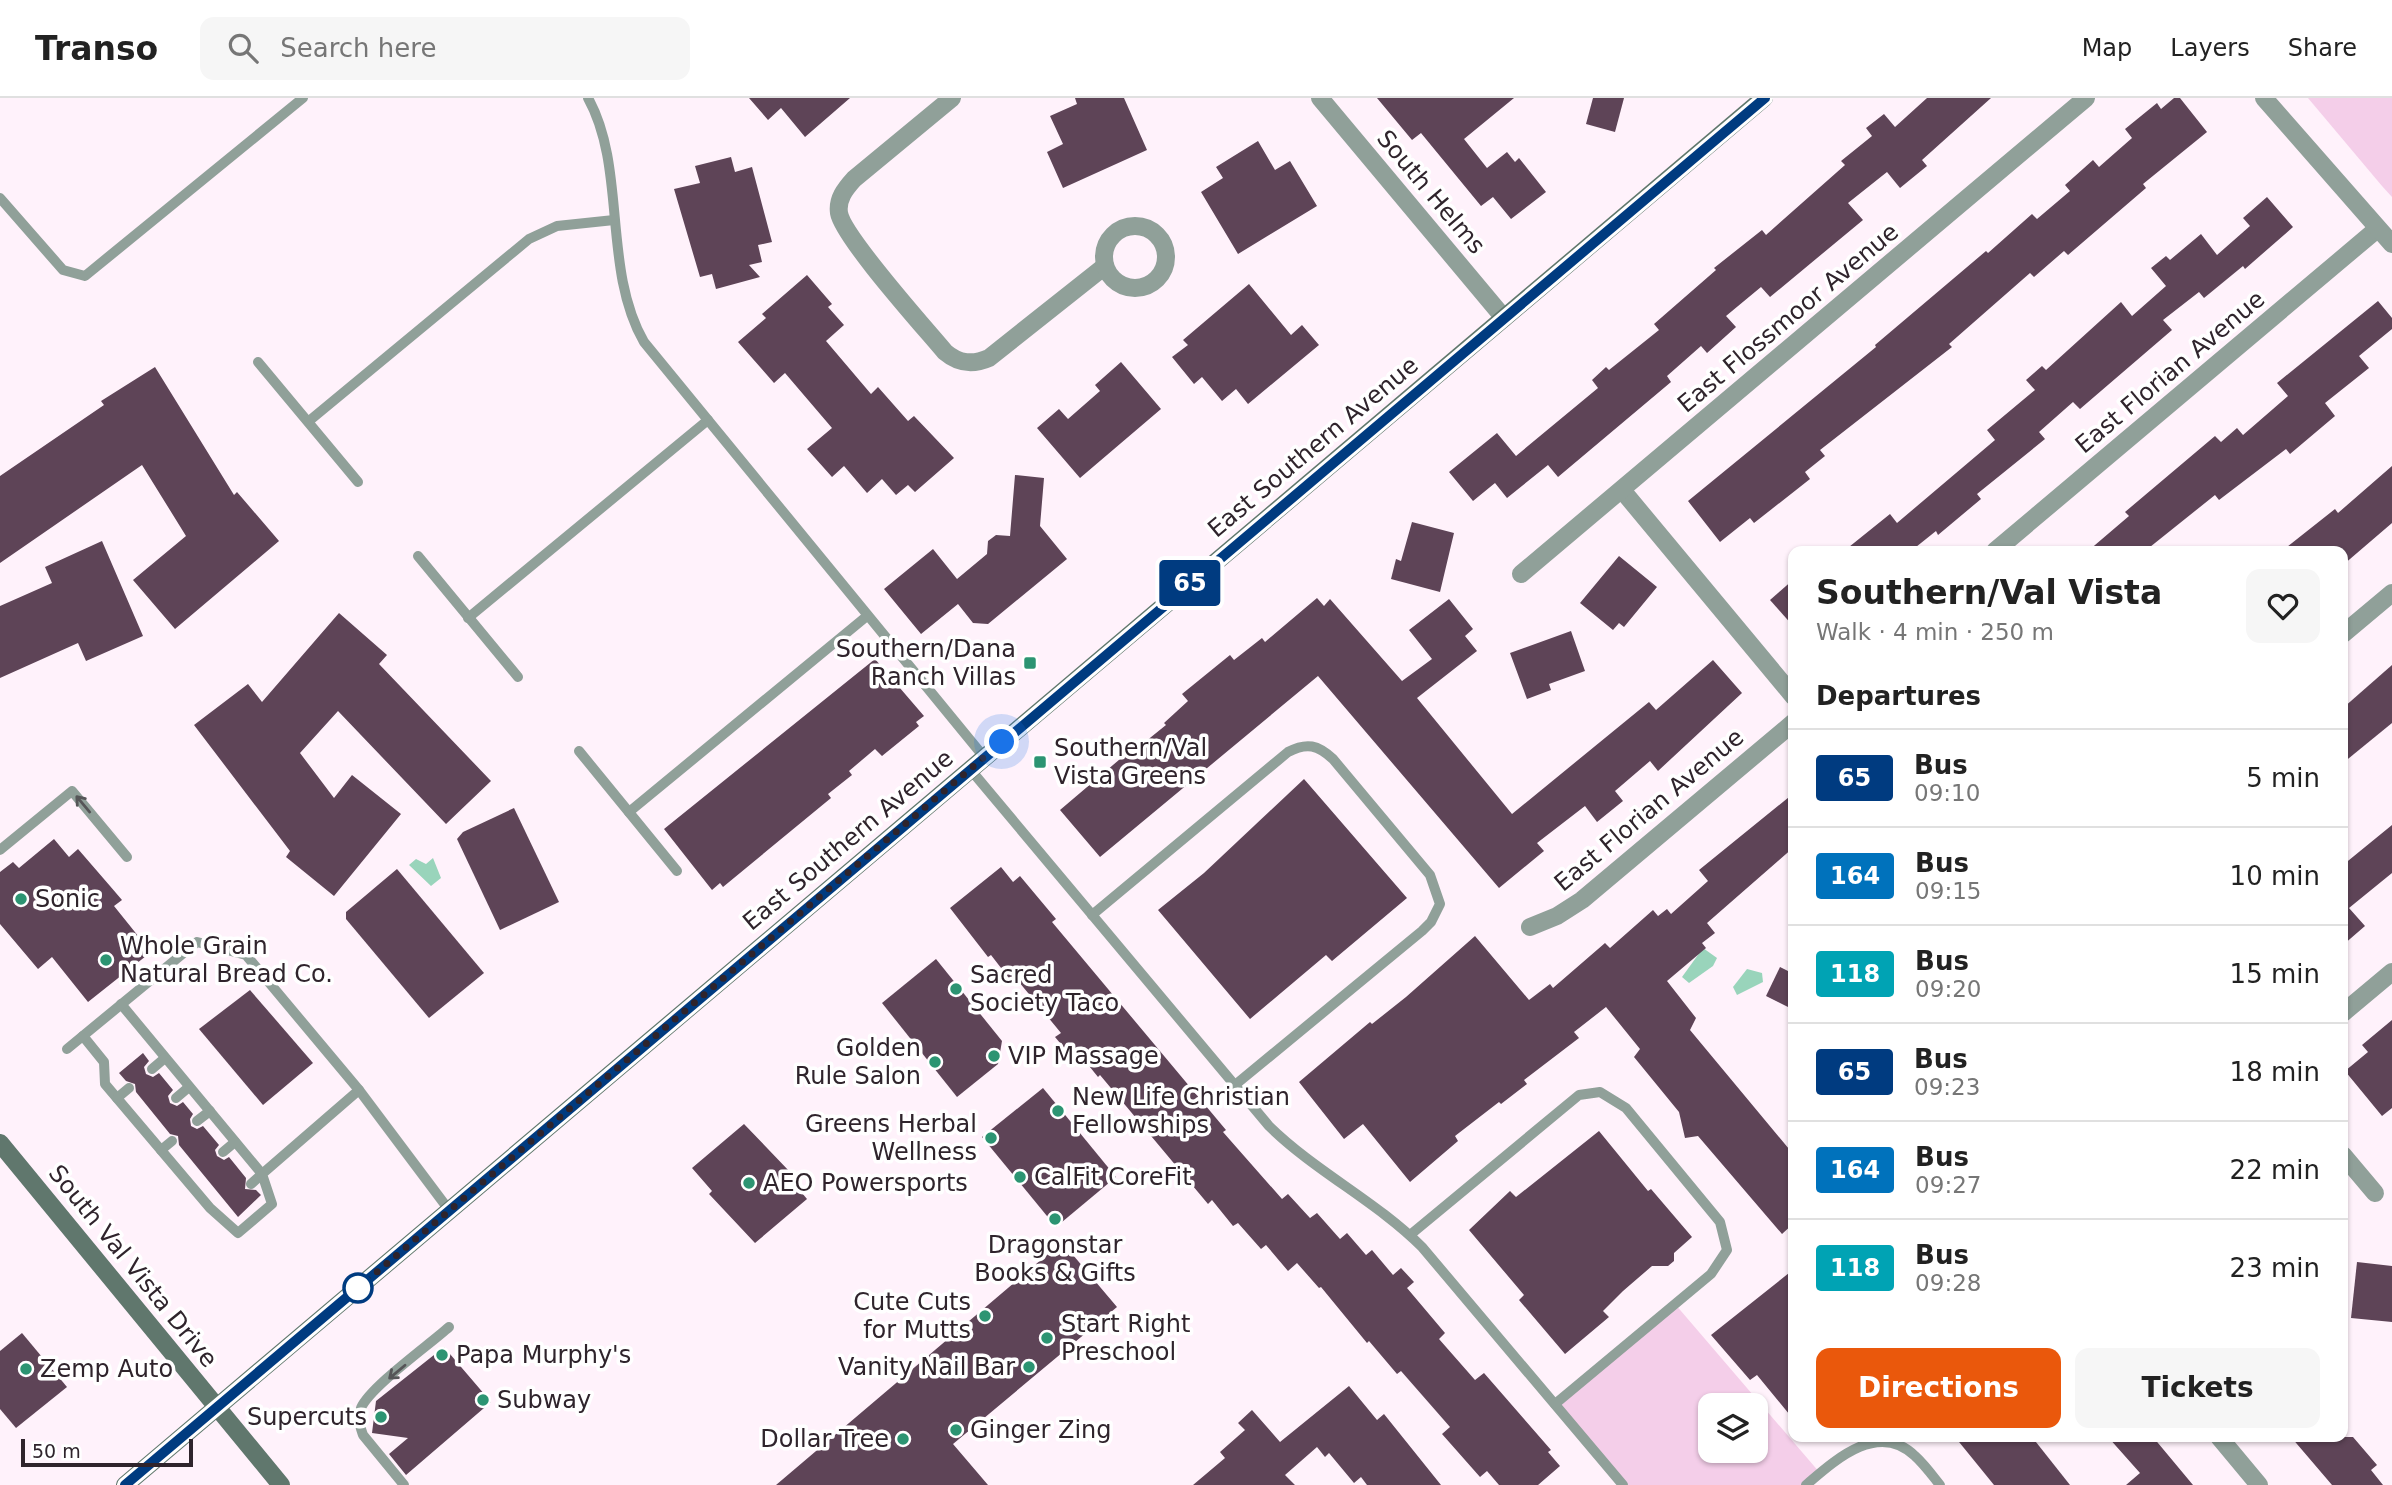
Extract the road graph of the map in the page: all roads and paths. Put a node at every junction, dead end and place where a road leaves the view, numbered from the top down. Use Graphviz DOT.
graph roads {
  1 [pos="303,98"];
  2 [pos="588,98"];
  3 [pos="952,98"];
  4 [pos="1320,98"];
  5 [pos="1765,98"];
  6 [pos="2086,98"];
  7 [pos="2264,98"];
  8 [pos="0,198"];
  9 [pos="614,220"];
  10 [pos="2376,230"];
  11 [pos="2392,244"];
  12 [pos="1105,266"];
  13 [pos="1504,318"];
  14 [pos="258,362"];
  15 [pos="708,420"];
  16 [pos="309,421"];
  17 [pos="358,482"];
  18 [pos="1622,490"];
  19 [pos="2002,546"];
  20 [pos="418,556"];
  21 [pos="1521,574"];
  22 [pos="2392,593"];
  23 [pos="867,616"];
  24 [pos="468,618"];
  25 [pos="2348,630"];
  26 [pos="518,677"];
  27 [pos="1788,690"];
  28 [pos="1788,727"];
  29 [pos="579,751"];
  30 [pos="984,757"];
  31 [pos="970,769"];
  32 [pos="629,812"];
  33 [pos="0,850"];
  34 [pos="127,857"];
  35 [pos="677,872"];
  36 [pos="1092,915"];
  37 [pos="1530,927"];
  38 [pos="2392,972"];
  39 [pos="121,1004"];
  40 [pos="2348,1009"];
  41 [pos="83,1036"];
  42 [pos="67,1049"];
  43 [pos="165,1058"];
  44 [pos="152,1069"];
  45 [pos="1235,1085"];
  46 [pos="189,1087"];
  47 [pos="130,1088"];
  48 [pos="359,1090"];
  49 [pos="117,1098"];
  50 [pos="176,1098"];
  51 [pos="209,1111"];
  52 [pos="151,1118"];
  53 [pos="197,1121"];
  54 [pos="141,1126"];
  55 [pos="172,1141"];
  56 [pos="235,1142"];
  57 [pos="0,1143"];
  58 [pos="161,1150"];
  59 [pos="223,1152"];
  60 [pos="2348,1161"];
  61 [pos="198,1173"];
  62 [pos="262,1174"];
  63 [pos="188,1182"];
  64 [pos="251,1184"];
  65 [pos="2375,1193"];
  66 [pos="449,1210"];
  67 [pos="1410,1235"];
  68 [pos="449,1327"];
  69 [pos="1555,1404"];
  70 [pos="217,1407"];
  71 [pos="2223,1442"];
  72 [pos="125,1485"];
  73 [pos="281,1485"];
  74 [pos="404,1485"];
  75 [pos="1623,1485"];
  76 [pos="1806,1485"];
  77 [pos="1940,1485"];
  78 [pos="2259,1485"];
  1 -- 8 [label="lane"];
  2 -- 9 [label="lane"];
  3 -- 12 [label="street"];
  4 -- 13 [label="street, South Helms"];
  5 -- 13 [label="main road, East Southern Avenue"];
  6 -- 18 [label="street, East Flossmoor Avenue"];
  7 -- 10 [label="street"];
  9 -- 15 [label="lane"];
  9 -- 16 [label="lane"];
  10 -- 11 [label="street"];
  10 -- 19 [label="street, East Florian Avenue"];
  13 -- 30 [label="main road, East Southern Avenue"];
  14 -- 16 [label="lane"];
  15 -- 23 [label="lane"];
  15 -- 24 [label="lane"];
  16 -- 17 [label="lane"];
  18 -- 21 [label="street, East Flossmoor Avenue"];
  18 -- 27 [label="street"];
  20 -- 24 [label="lane"];
  22 -- 25 [label="street"];
  23 -- 30 [label="lane"];
  23 -- 32 [label="lane"];
  24 -- 26 [label="lane"];
  28 -- 37 [label="street, East Florian Avenue"];
  29 -- 32 [label="lane"];
  30 -- 31 [label="main road, East Southern Avenue"];
  31 -- 36 [label="lane"];
  31 -- 66 [label="main road, East Southern Avenue"];
  32 -- 35 [label="lane"];
  34 -- 33 [label="lane, one-way"];
  36 -- 45 [label="lane"];
  36 -- 45 [label="lane"];
  38 -- 40 [label="street"];
  39 -- 41 [label="lane"];
  39 -- 43 [label="lane"];
  39 -- 48 [label="lane"];
  41 -- 42 [label="lane"];
  41 -- 49 [label="lane"];
  43 -- 44 [label="lane"];
  43 -- 46 [label="lane"];
  45 -- 67 [label="lane"];
  46 -- 50 [label="lane"];
  46 -- 51 [label="lane"];
  47 -- 49 [label="lane"];
  48 -- 62 [label="lane"];
  48 -- 66 [label="lane"];
  49 -- 54 [label="lane"];
  51 -- 53 [label="lane"];
  51 -- 56 [label="lane"];
  52 -- 54 [label="lane"];
  54 -- 58 [label="lane"];
  55 -- 58 [label="lane"];
  56 -- 59 [label="lane"];
  56 -- 62 [label="lane"];
  57 -- 70 [label="main road, South Val Vista Drive"];
  58 -- 63 [label="lane"];
  60 -- 65 [label="street"];
  61 -- 63 [label="lane"];
  62 -- 63 [label="lane"];
  62 -- 64 [label="lane"];
  66 -- 70 [label="main road, East Southern Avenue"];
  67 -- 69 [label="lane"];
  67 -- 69 [label="lane"];
  68 -- 74 [label="lane, one-way"];
  69 -- 75 [label="lane"];
  70 -- 72 [label="main road, East Southern Avenue"];
  70 -- 73 [label="main road, South Val Vista Drive"];
  71 -- 78 [label="street"];
  76 -- 77 [label="lane"];
}
